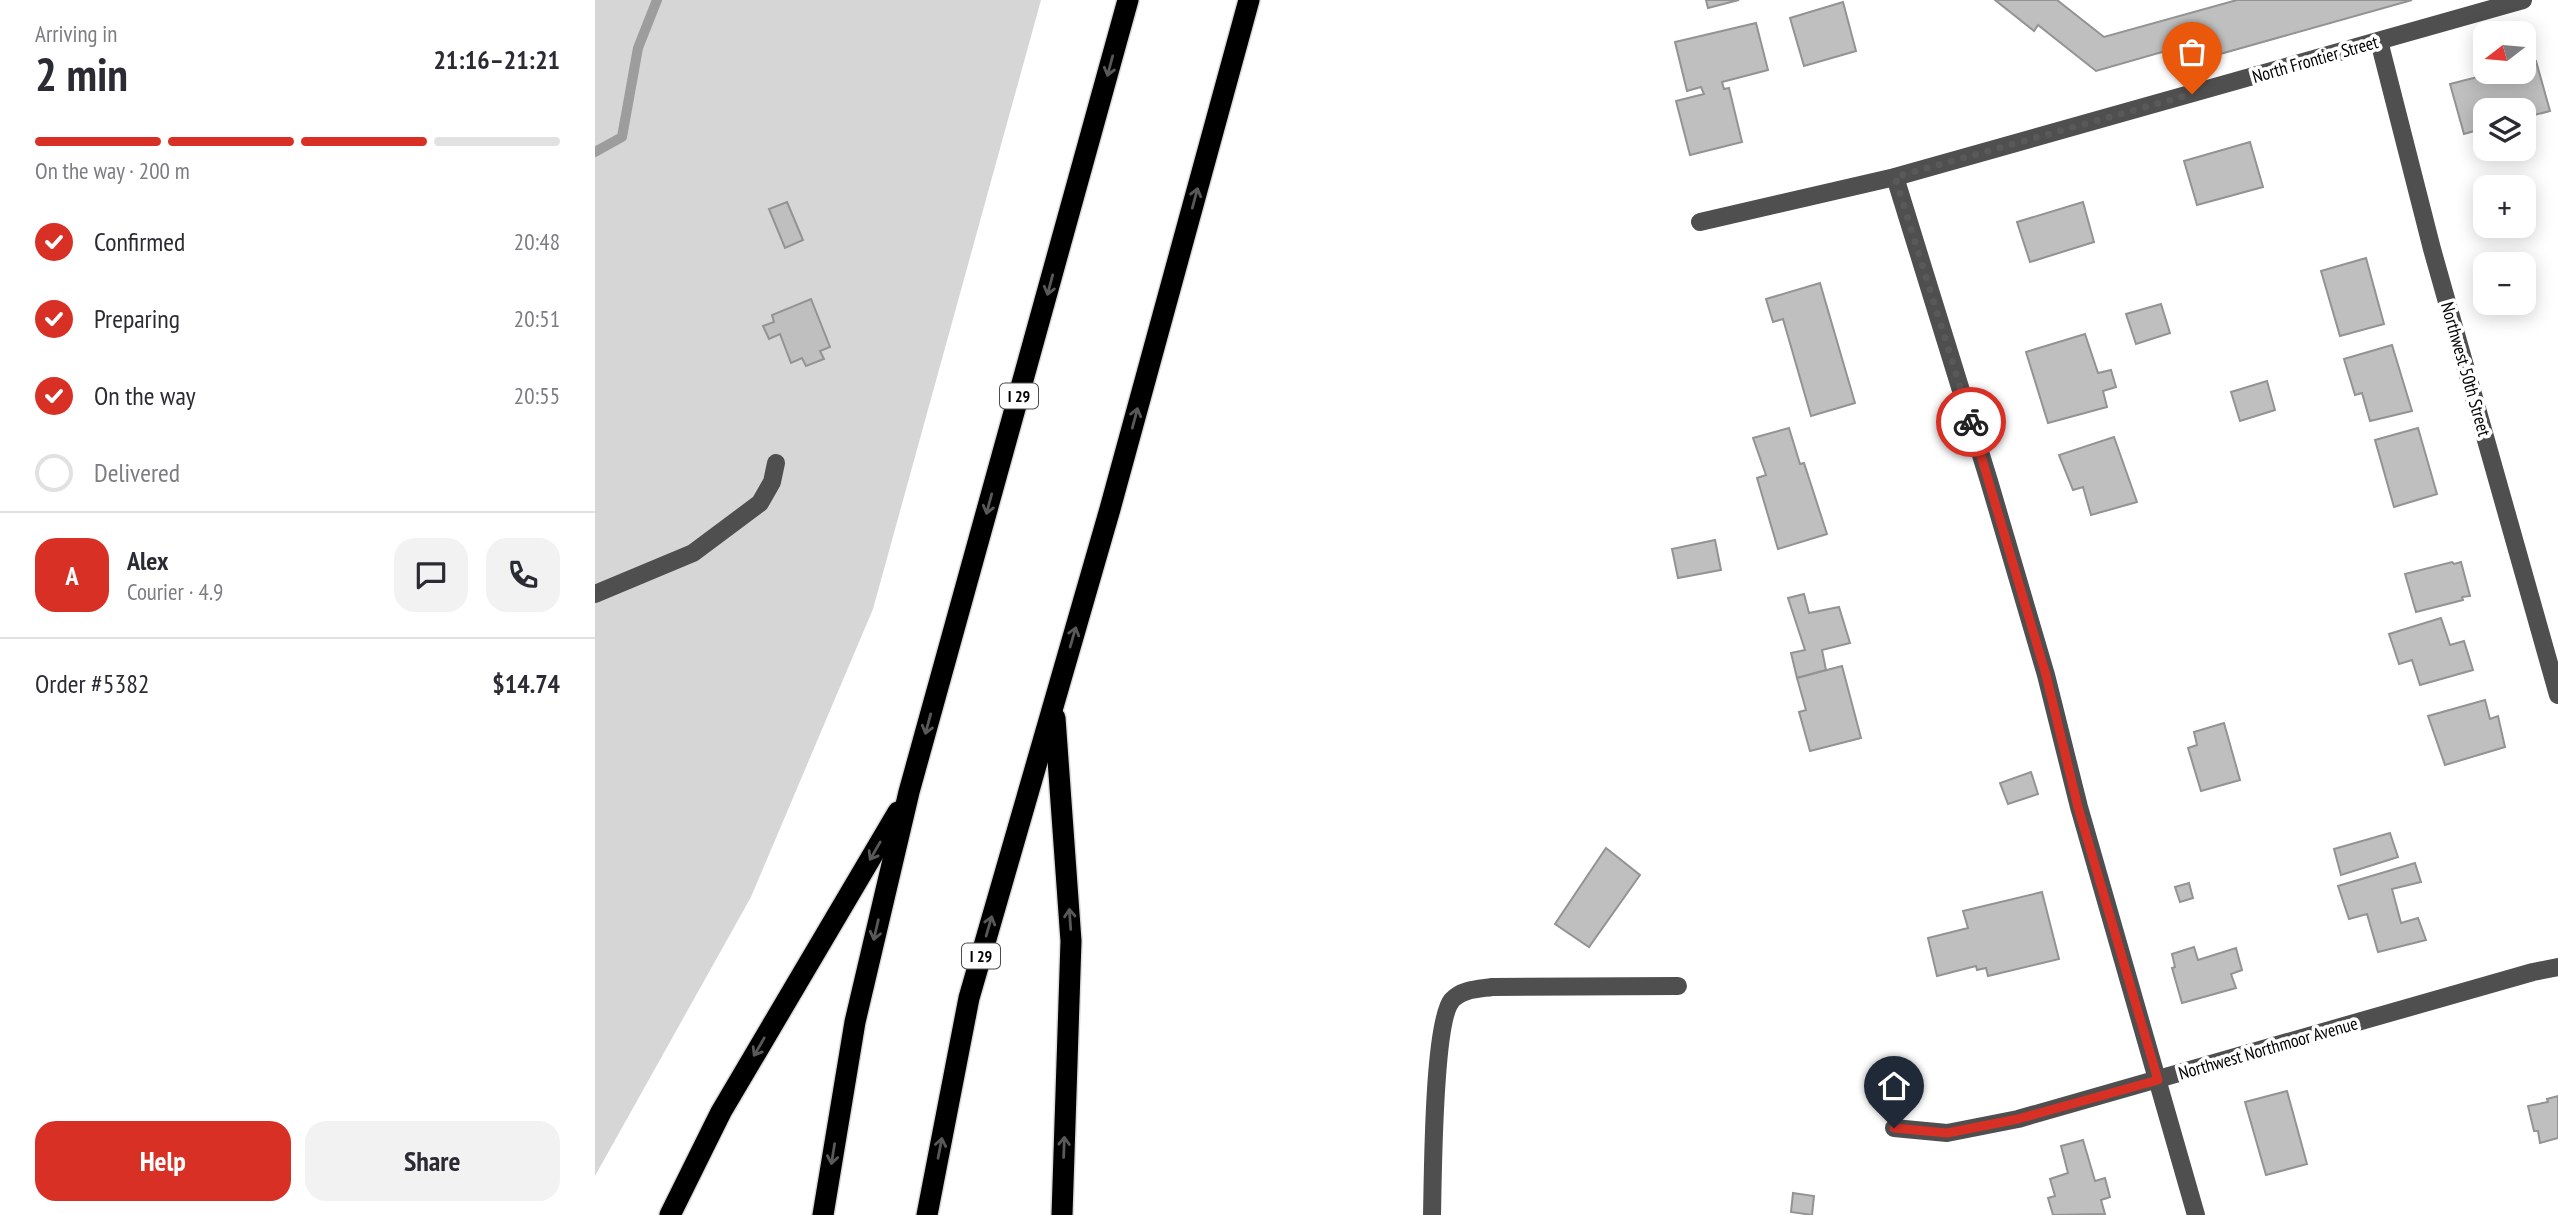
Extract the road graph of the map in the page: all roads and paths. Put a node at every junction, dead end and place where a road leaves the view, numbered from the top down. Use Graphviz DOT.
graph roads {
  1 [pos="1128,0"];
  2 [pos="1249,0"];
  3 [pos="2523,0"];
  4 [pos="2379,41"];
  5 [pos="1895,177"];
  6 [pos="1700,222"];
  7 [pos="776,463"];
  8 [pos="595,594"];
  9 [pos="2558,695"];
  10 [pos="1054,702"];
  11 [pos="909,792"];
  12 [pos="2558,967"];
  13 [pos="1678,986"];
  14 [pos="2158,1080"];
  15 [pos="1894,1128"];
  16 [pos="670,1215"];
  17 [pos="823,1215"];
  18 [pos="927,1215"];
  19 [pos="1062,1215"];
  20 [pos="1432,1215"];
  21 [pos="2196,1215"];
  1 -- 11 [label="highway, I 29, one-way"];
  10 -- 2 [label="highway, I 29, one-way"];
  3 -- 4 [label="street, North Frontier Street"];
  4 -- 5 [label="street, North Frontier Street"];
  4 -- 9 [label="street, Northwest 50th Street"];
  5 -- 6 [label="street, North Frontier Street"];
  5 -- 14 [label="street"];
  7 -- 8 [label="street"];
  18 -- 10 [label="highway, I 29, one-way"];
  19 -- 10 [label="highway, one-way"];
  11 -- 16 [label="highway, one-way"];
  11 -- 17 [label="highway, I 29, one-way"];
  12 -- 14 [label="street, Northwest Northmoor Avenue"];
  13 -- 20 [label="street"];
  14 -- 15 [label="street, Northwest Northmoor Avenue"];
  14 -- 21 [label="street"];
}
